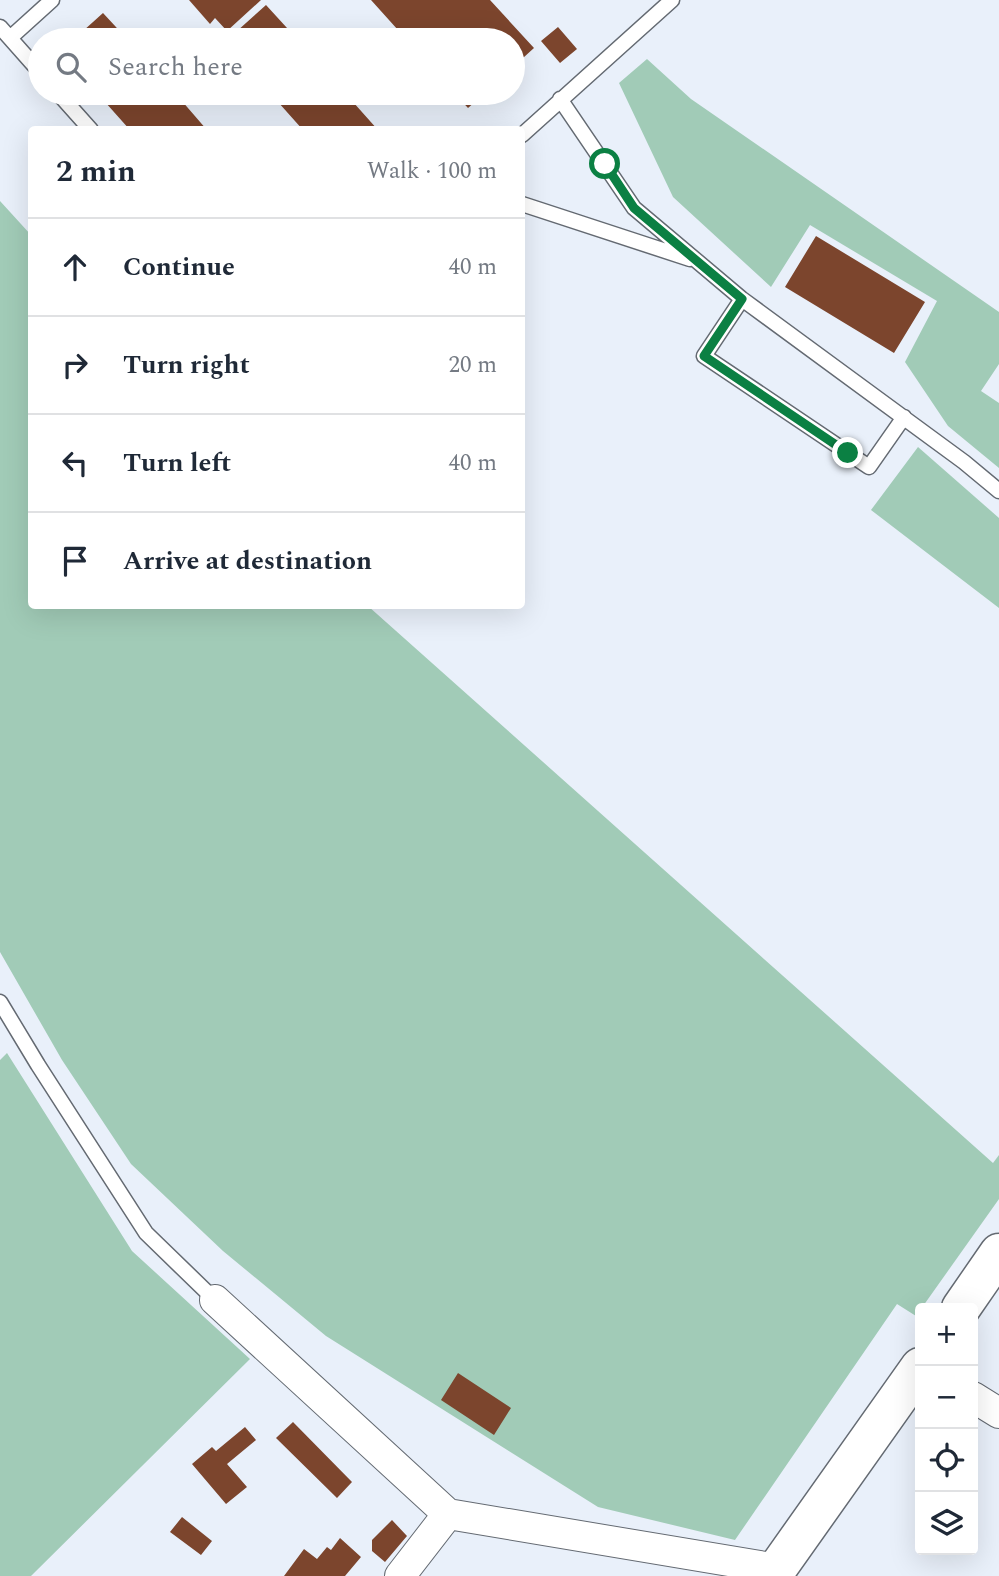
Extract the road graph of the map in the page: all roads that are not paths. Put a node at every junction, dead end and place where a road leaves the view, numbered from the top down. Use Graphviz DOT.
graph roads {
  1 [pos="52,0"];
  2 [pos="672,0"];
  3 [pos="5,33"];
  4 [pos="28,59"];
  5 [pos="560,99"];
  6 [pos="69,105"];
  7 [pos="87,126"];
  8 [pos="525,132"];
  9 [pos="525,205"];
  10 [pos="698,262"];
  11 [pos="742,299"];
  12 [pos="904,417"];
  13 [pos="999,491"];
  14 [pos="0,1002"];
  15 [pos="999,1253"];
  16 [pos="215,1300"];
  17 [pos="964,1303"];
  18 [pos="915,1374"];
  19 [pos="978,1399"];
  20 [pos="999,1413"];
  21 [pos="447,1514"];
  22 [pos="775,1573"];
  23 [pos="400,1576"];
  1 -- 3 [label="lane"];
  2 -- 5 [label="lane"];
  3 -- 4 [label="lane"];
  5 -- 8 [label="lane"];
  5 -- 10 [label="lane"];
  6 -- 7 [label="lane"];
  9 -- 10 [label="lane"];
  10 -- 11 [label="lane"];
  11 -- 12 [label="lane"];
  11 -- 12 [label="lane"];
  12 -- 13 [label="lane"];
  14 -- 16 [label="lane"];
  15 -- 17 [label="main road"];
  16 -- 21 [label="street"];
  18 -- 22 [label="main road"];
  19 -- 20 [label="street"];
  21 -- 22 [label="street"];
  21 -- 23 [label="street"];
}
